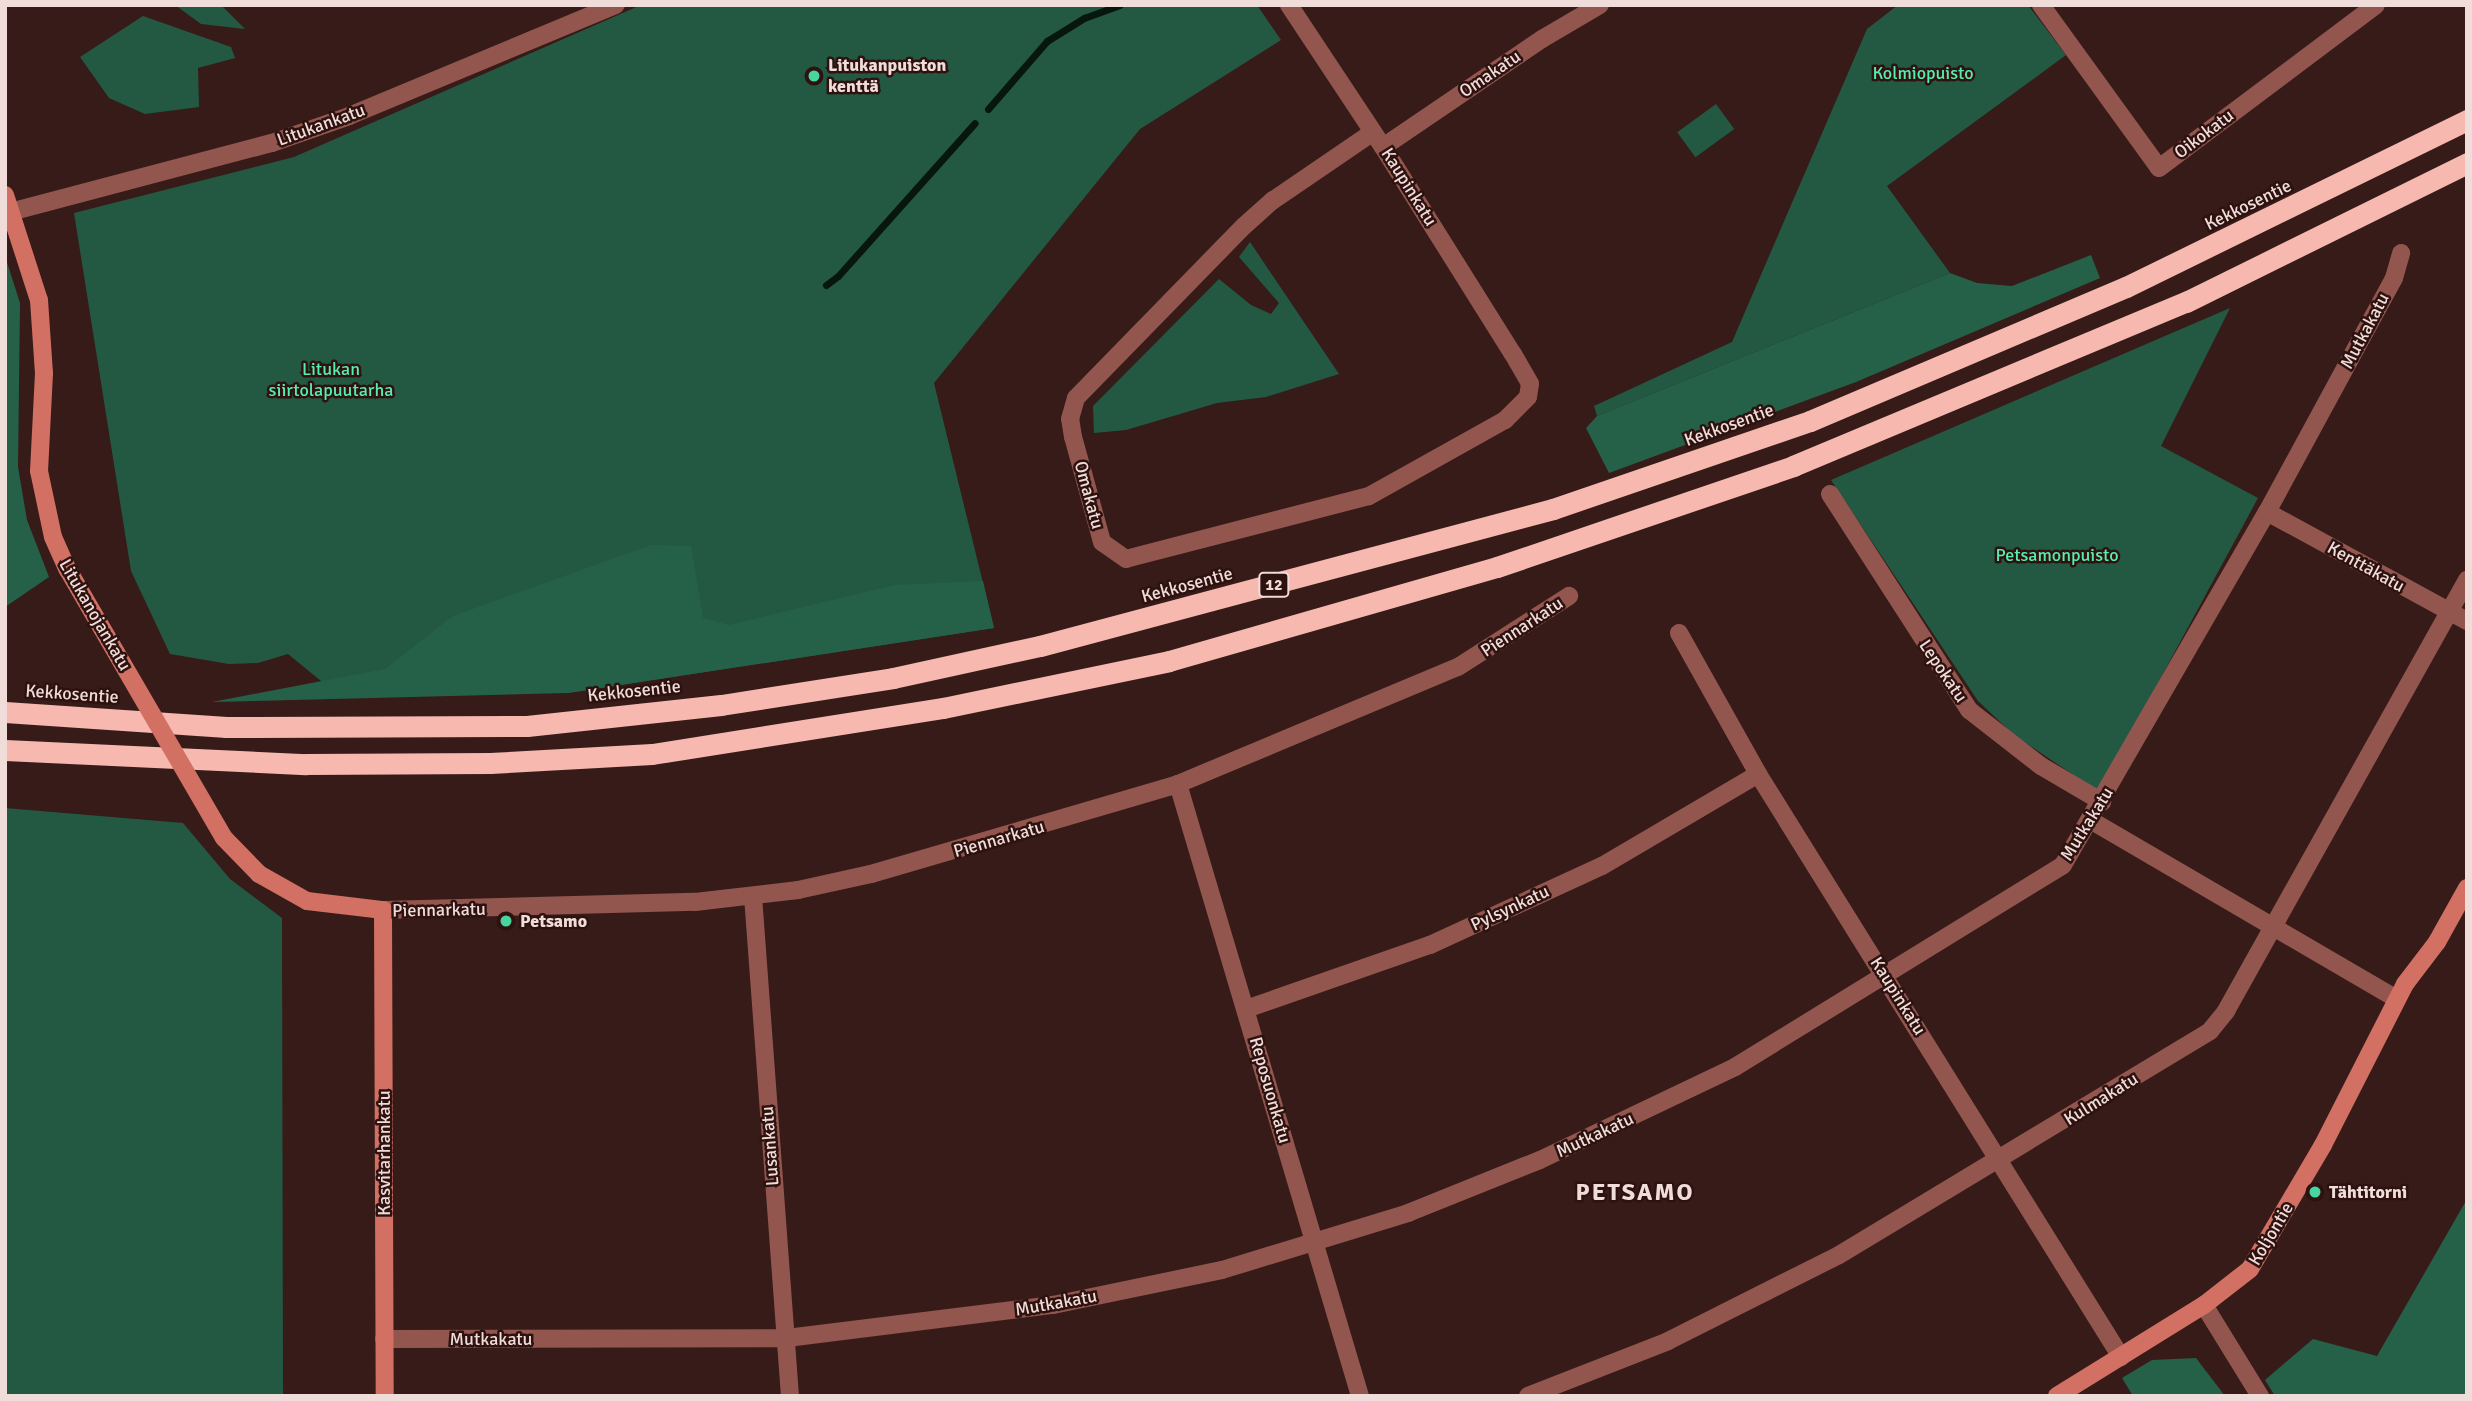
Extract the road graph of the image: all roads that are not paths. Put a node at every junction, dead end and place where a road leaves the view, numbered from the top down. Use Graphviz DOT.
graph roads {
  1 [pos="616,5"];
  2 [pos="1289,5"];
  3 [pos="1600,5"];
  4 [pos="2041,5"];
  5 [pos="2376,5"];
  6 [pos="2467,120"];
  7 [pos="1378,139"];
  8 [pos="2467,163"];
  9 [pos="5,195"];
  10 [pos="14,211"];
  11 [pos="2401,253"];
  12 [pos="1524,372"];
  13 [pos="1830,494"];
  14 [pos="2267,512"];
  15 [pos="2467,580"];
  16 [pos="1569,596"];
  17 [pos="2449,613"];
  18 [pos="2467,621"];
  19 [pos="1679,633"];
  20 [pos="5,712"];
  21 [pos="5,750"];
  22 [pos="1758,774"];
  23 [pos="1178,784"];
  24 [pos="2102,802"];
  25 [pos="2092,821"];
  26 [pos="2467,888"];
  27 [pos="752,896"];
  28 [pos="383,910"];
  29 [pos="2272,924"];
  30 [pos="1886,978"];
  31 [pos="2397,999"];
  32 [pos="1246,1009"];
  33 [pos="2001,1159"];
  34 [pos="1315,1243"];
  35 [pos="2204,1305"];
  36 [pos="786,1338"];
  37 [pos="384,1339"];
  38 [pos="2121,1357"];
  39 [pos="385,1396"];
  40 [pos="790,1396"];
  41 [pos="1360,1396"];
  42 [pos="1528,1396"];
  43 [pos="2057,1396"];
  44 [pos="2260,1396"];
  1 -- 10 [label="street, Litukankatu"];
  2 -- 7 [label="street, Kaupinkatu"];
  3 -- 7 [label="street, Omakatu"];
  4 -- 5 [label="street, Oikokatu"];
  6 -- 20 [label="highway, Kekkosentie / 12"];
  7 -- 12 [label="street, Kaupinkatu"];
  7 -- 12 [label="street, Omakatu"];
  8 -- 21 [label="highway"];
  9 -- 10 [label="street, Litukanojankatu"];
  10 -- 28 [label="street, Litukanojankatu, bridge"];
  11 -- 14 [label="street, Mutkakatu"];
  13 -- 24 [label="street, Lepokatu"];
  14 -- 17 [label="street, Kenttäkatu"];
  14 -- 24 [label="street, Mutkakatu"];
  15 -- 17 [label="street, Kulmakatu"];
  16 -- 23 [label="street, Piennarkatu"];
  17 -- 18 [label="street, Kenttäkatu"];
  17 -- 29 [label="street, Kulmakatu"];
  19 -- 22 [label="street, Kaupinkatu"];
  22 -- 30 [label="street, Kaupinkatu"];
  22 -- 32 [label="street, Pylsynkatu"];
  23 -- 27 [label="street, Piennarkatu"];
  23 -- 32 [label="street, Reposuonkatu"];
  24 -- 25 [label="street, Mutkakatu"];
  25 -- 29 [label="street"];
  25 -- 30 [label="street, Mutkakatu"];
  26 -- 31 [label="street, Koljontie"];
  27 -- 28 [label="street, Piennarkatu"];
  27 -- 36 [label="street, Lusankatu"];
  28 -- 37 [label="street, Kasvitarhankatu"];
  29 -- 31 [label="street"];
  29 -- 33 [label="street, Kulmakatu"];
  30 -- 33 [label="street, Kaupinkatu"];
  30 -- 34 [label="street, Mutkakatu"];
  31 -- 35 [label="street, Koljontie"];
  32 -- 34 [label="street, Reposuonkatu"];
  33 -- 38 [label="street, Kaupinkatu"];
  33 -- 42 [label="street, Kulmakatu"];
  34 -- 36 [label="street, Mutkakatu"];
  34 -- 41 [label="street, Reposuonkatu"];
  35 -- 38 [label="street, Koljontie"];
  35 -- 44 [label="street"];
  36 -- 37 [label="street, Mutkakatu"];
  36 -- 40 [label="street, Lusankatu"];
  37 -- 39 [label="street, Kasvitarhankatu"];
  38 -- 43 [label="street, Koljontie"];
}
